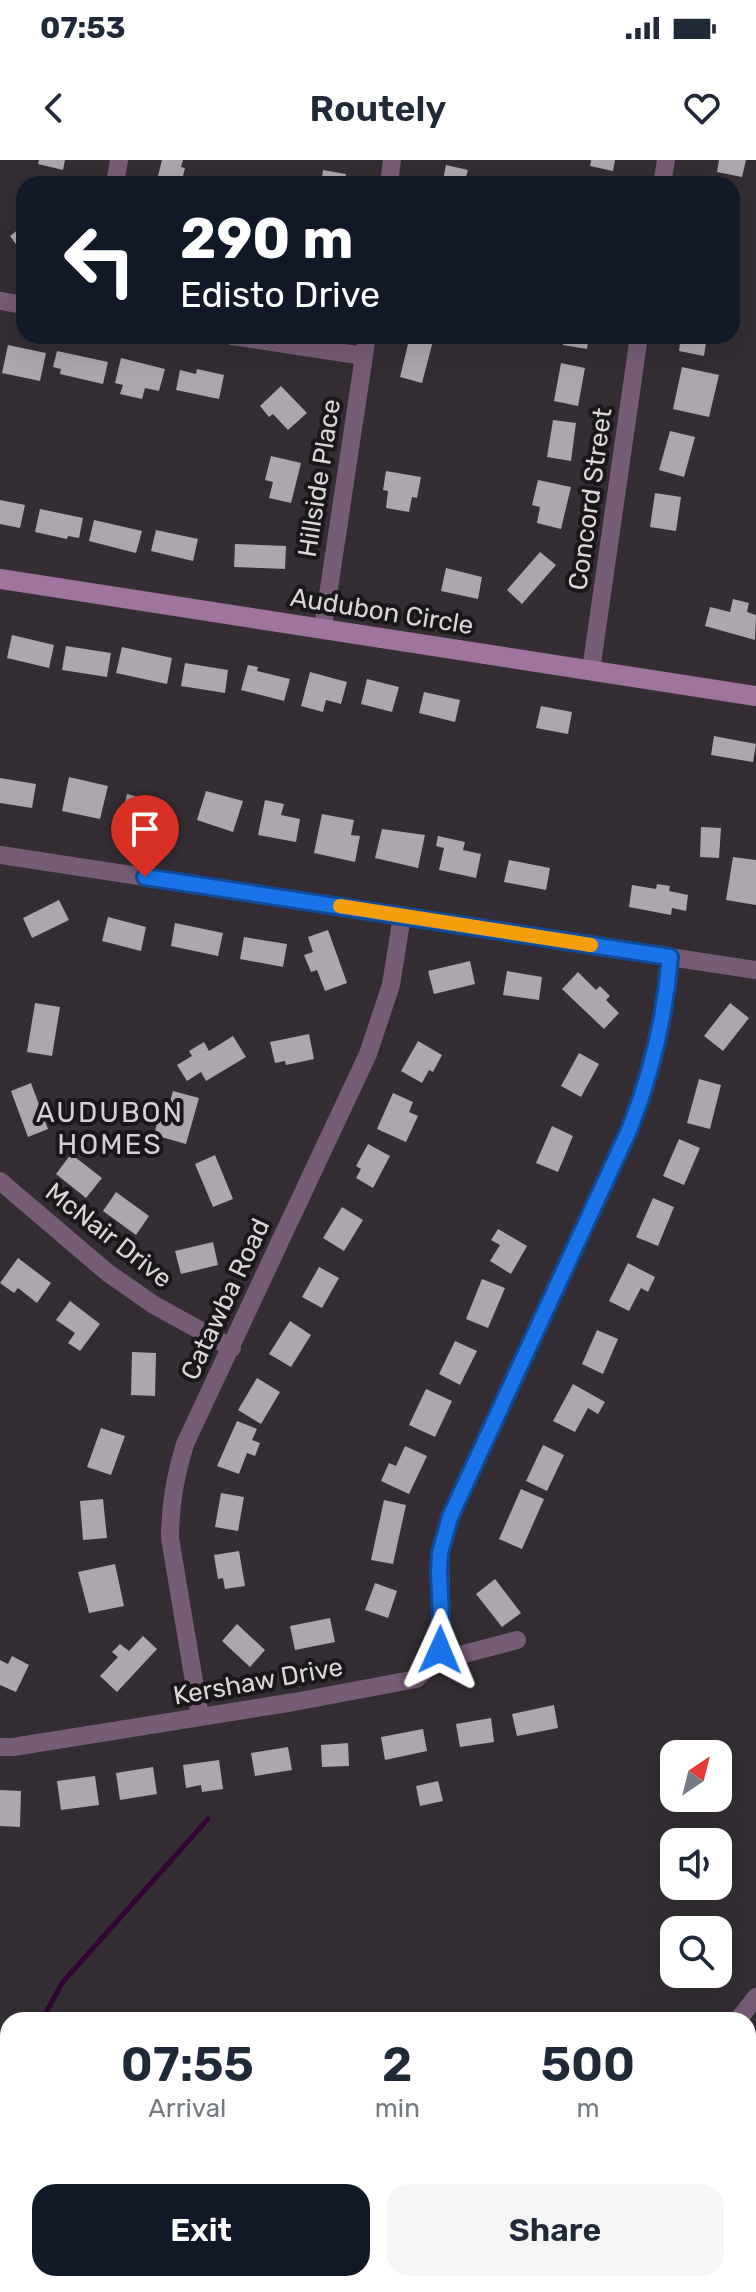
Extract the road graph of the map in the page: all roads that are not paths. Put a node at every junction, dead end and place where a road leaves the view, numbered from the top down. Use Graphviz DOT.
graph roads {
  1 [pos="285,344"];
  2 [pos="366,344"];
  3 [pos="638,344"];
  4 [pos="364,356"];
  5 [pos="0,579"];
  6 [pos="323,628"];
  7 [pos="591,670"];
  8 [pos="756,696"];
  9 [pos="0,855"];
  10 [pos="402,916"];
  11 [pos="670,957"];
  12 [pos="756,970"];
  13 [pos="0,1181"];
  14 [pos="232,1348"];
  15 [pos="517,1640"];
  16 [pos="434,1662"];
  17 [pos="200,1717"];
  18 [pos="0,1747"];
  1 -- 4 [label="street"];
  2 -- 4 [label="street, Hillside Place"];
  3 -- 7 [label="street, Concord Street"];
  4 -- 6 [label="street, Hillside Place"];
  5 -- 6 [label="street, Audubon Circle"];
  6 -- 7 [label="street, Audubon Circle"];
  7 -- 8 [label="street, Audubon Circle"];
  9 -- 10 [label="street"];
  10 -- 11 [label="street"];
  10 -- 14 [label="street, Catawba Road"];
  11 -- 12 [label="street"];
  11 -- 16 [label="street"];
  13 -- 14 [label="street, McNair Drive"];
  14 -- 17 [label="street, Catawba Road"];
  15 -- 16 [label="street, Kershaw Drive"];
  16 -- 17 [label="street, Kershaw Drive"];
  17 -- 18 [label="street, Kershaw Drive"];
}
